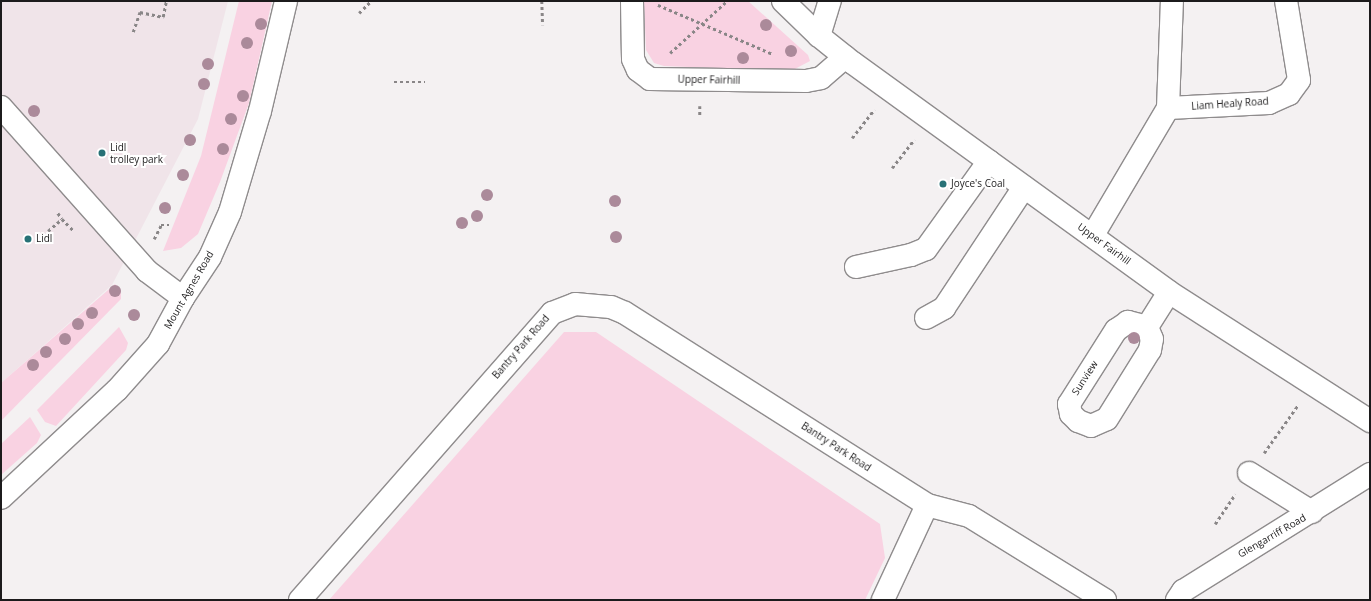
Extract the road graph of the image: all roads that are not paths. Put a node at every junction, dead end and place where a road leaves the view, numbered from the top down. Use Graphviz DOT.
graph roads {
  1 [pos="286,1"];
  2 [pos="632,1"];
  3 [pos="783,1"];
  4 [pos="830,1"];
  5 [pos="1172,1"];
  6 [pos="1286,1"];
  7 [pos="819,36"];
  8 [pos="845,57"];
  9 [pos="1,107"];
  10 [pos="1168,108"];
  11 [pos="989,161"];
  12 [pos="1024,187"];
  13 [pos="1093,235"];
  14 [pos="856,268"];
  15 [pos="1169,292"];
  16 [pos="183,298"];
  17 [pos="926,318"];
  18 [pos="1147,327"];
  19 [pos="1370,421"];
  20 [pos="1249,473"];
  21 [pos="1370,474"];
  22 [pos="1,498"];
  23 [pos="927,505"];
  24 [pos="1312,512"];
  25 [pos="300,600"];
  26 [pos="883,600"];
  27 [pos="1105,600"];
  28 [pos="1177,600"];
  1 -- 16 [label="street, Mount Agnes Road"];
  2 -- 8 [label="street, Upper Fairhill"];
  3 -- 7 [label="street, Upper Fairhill"];
  4 -- 7 [label="street"];
  5 -- 10 [label="street"];
  6 -- 10 [label="street, Liam Healy Road"];
  7 -- 8 [label="street, Upper Fairhill"];
  8 -- 11 [label="street, Upper Fairhill"];
  9 -- 16 [label="street"];
  10 -- 13 [label="street"];
  11 -- 12 [label="street, Upper Fairhill"];
  11 -- 14 [label="street"];
  12 -- 13 [label="street, Upper Fairhill"];
  12 -- 17 [label="street"];
  13 -- 15 [label="street, Upper Fairhill"];
  15 -- 18 [label="street"];
  15 -- 19 [label="street, Upper Fairhill"];
  16 -- 22 [label="street, Mount Agnes Road"];
  18 -- 18 [label="street, Sunview"];
  20 -- 24 [label="street"];
  21 -- 24 [label="street, Glengarriff Road"];
  23 -- 25 [label="street, Bantry Park Road"];
  23 -- 26 [label="street"];
  23 -- 27 [label="street, Bantry Park Road"];
  24 -- 28 [label="street, Glengarriff Road"];
}
